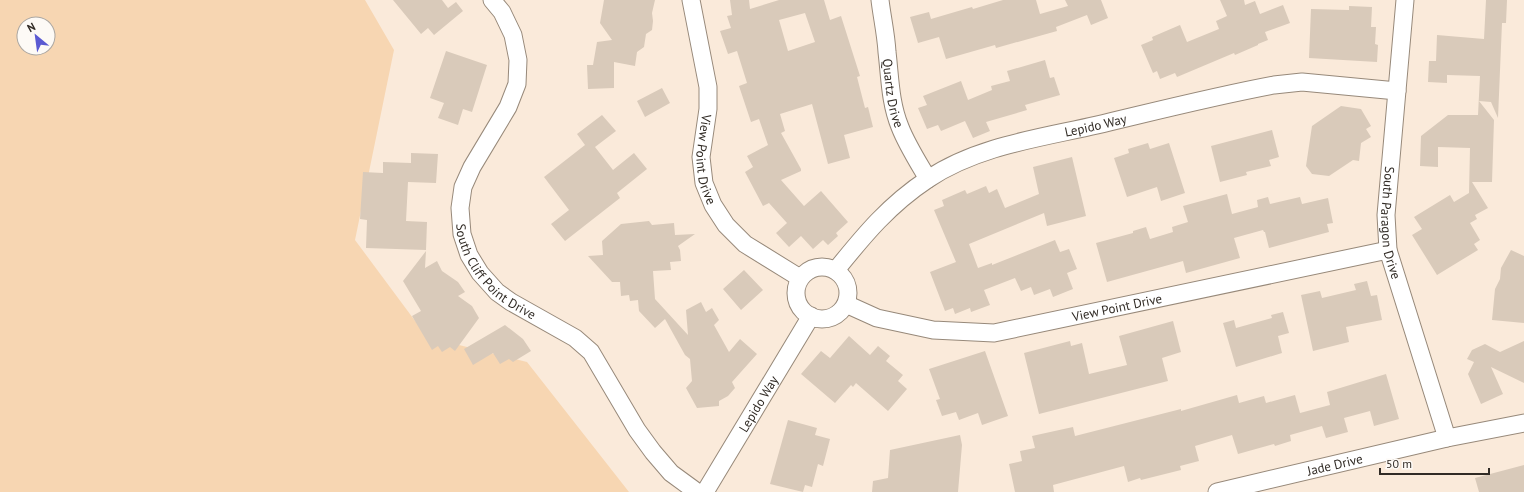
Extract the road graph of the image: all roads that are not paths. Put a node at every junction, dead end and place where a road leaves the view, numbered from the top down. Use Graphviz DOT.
graph roads {
  1 [pos="492,0"];
  2 [pos="691,0"];
  3 [pos="880,0"];
  4 [pos="1405,0"];
  5 [pos="1397,91"];
  6 [pos="928,179"];
  7 [pos="1388,250"];
  8 [pos="836,270"];
  9 [pos="800,278"];
  10 [pos="846,304"];
  11 [pos="811,316"];
  12 [pos="1524,423"];
  13 [pos="1447,438"];
  14 [pos="697,492"];
  15 [pos="705,492"];
  16 [pos="1217,492"];
  1 -- 14 [label="street, South Cliff Point Drive"];
  2 -- 9 [label="street, View Point Drive"];
  3 -- 6 [label="street, Quartz Drive"];
  4 -- 5 [label="street, South Paragon Drive"];
  5 -- 6 [label="street, Lepido Way"];
  5 -- 7 [label="street, South Paragon Drive"];
  6 -- 8 [label="street, Lepido Way"];
  7 -- 10 [label="street, View Point Drive"];
  7 -- 13 [label="street, South Paragon Drive"];
  8 -- 9 [label="street"];
  8 -- 10 [label="street"];
  9 -- 11 [label="street"];
  10 -- 11 [label="street"];
  11 -- 15 [label="street, Lepido Way"];
  12 -- 13 [label="street, Jade Drive"];
  13 -- 16 [label="street, Jade Drive"];
}
